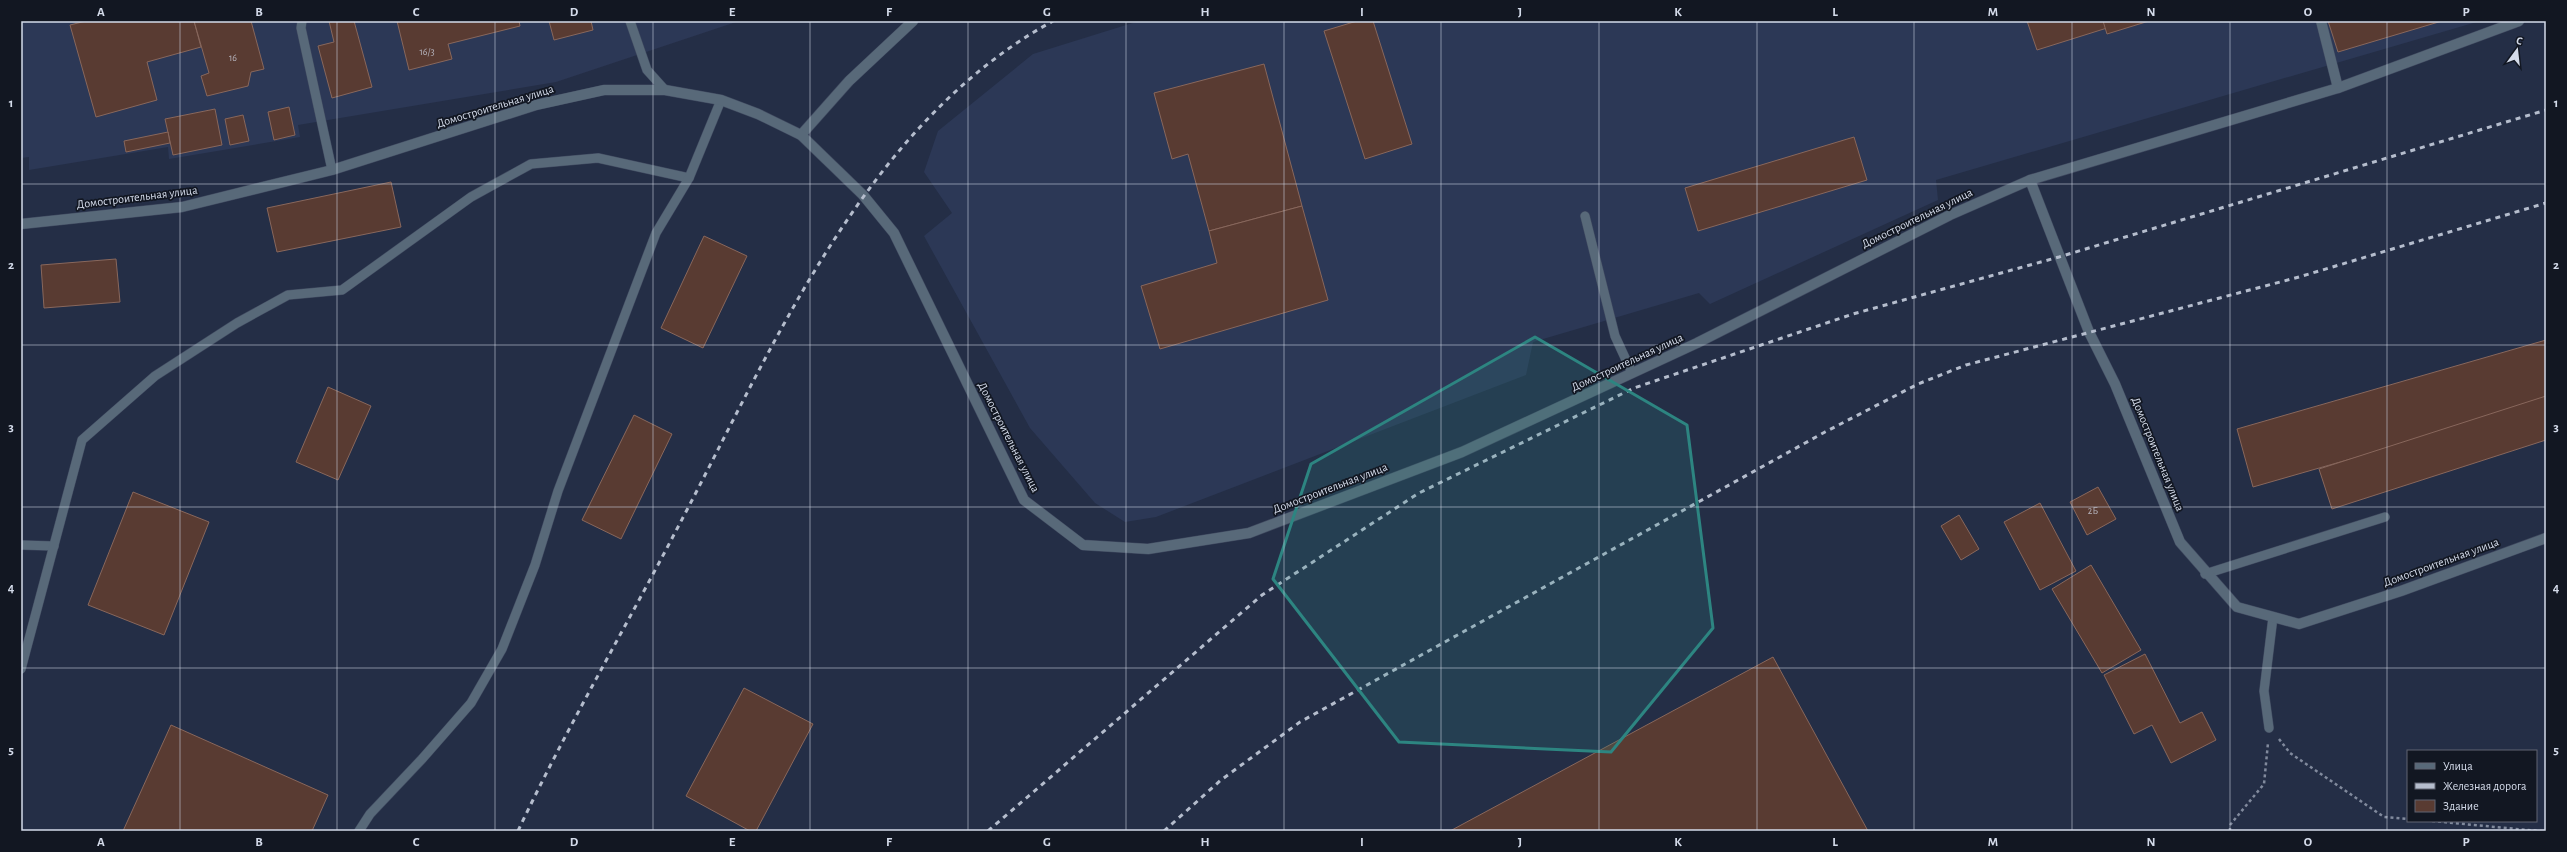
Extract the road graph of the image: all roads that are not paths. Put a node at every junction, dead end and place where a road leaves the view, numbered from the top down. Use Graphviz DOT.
graph roads {
  1 [pos="302,21"];
  2 [pos="630,21"];
  3 [pos="913,21"];
  4 [pos="2321,21"];
  5 [pos="2519,21"];
  6 [pos="2338,88"];
  7 [pos="665,90"];
  8 [pos="721,100"];
  9 [pos="801,135"];
  10 [pos="332,170"];
  11 [pos="689,178"];
  12 [pos="2030,180"];
  13 [pos="1585,216"];
  14 [pos="21,224"];
  15 [pos="1632,373"];
  16 [pos="2384,517"];
  17 [pos="2546,538"];
  18 [pos="21,545"];
  19 [pos="54,546"];
  20 [pos="2205,574"];
  21 [pos="2273,617"];
  22 [pos="21,668"];
  23 [pos="2269,728"];
  24 [pos="359,831"];
  1 -- 10 [label="lane"];
  2 -- 7 [label="lane"];
  3 -- 9 [label="street"];
  4 -- 6 [label="street"];
  5 -- 6 [label="street"];
  6 -- 12 [label="street"];
  7 -- 8 [label="street, Домостроительная улица"];
  7 -- 10 [label="street, Домостроительная улица"];
  8 -- 9 [label="street, Домостроительная улица"];
  8 -- 11 [label="lane"];
  9 -- 15 [label="street, Домостроительная улица"];
  10 -- 14 [label="street, Домостроительная улица"];
  11 -- 19 [label="lane"];
  11 -- 24 [label="lane"];
  12 -- 15 [label="street, Домостроительная улица"];
  12 -- 20 [label="street, Домостроительная улица"];
  13 -- 15 [label="lane"];
  16 -- 20 [label="lane"];
  17 -- 21 [label="street, Домостроительная улица"];
  18 -- 19 [label="lane"];
  19 -- 22 [label="lane"];
  20 -- 21 [label="street, Домостроительная улица"];
  21 -- 23 [label="lane"];
}
